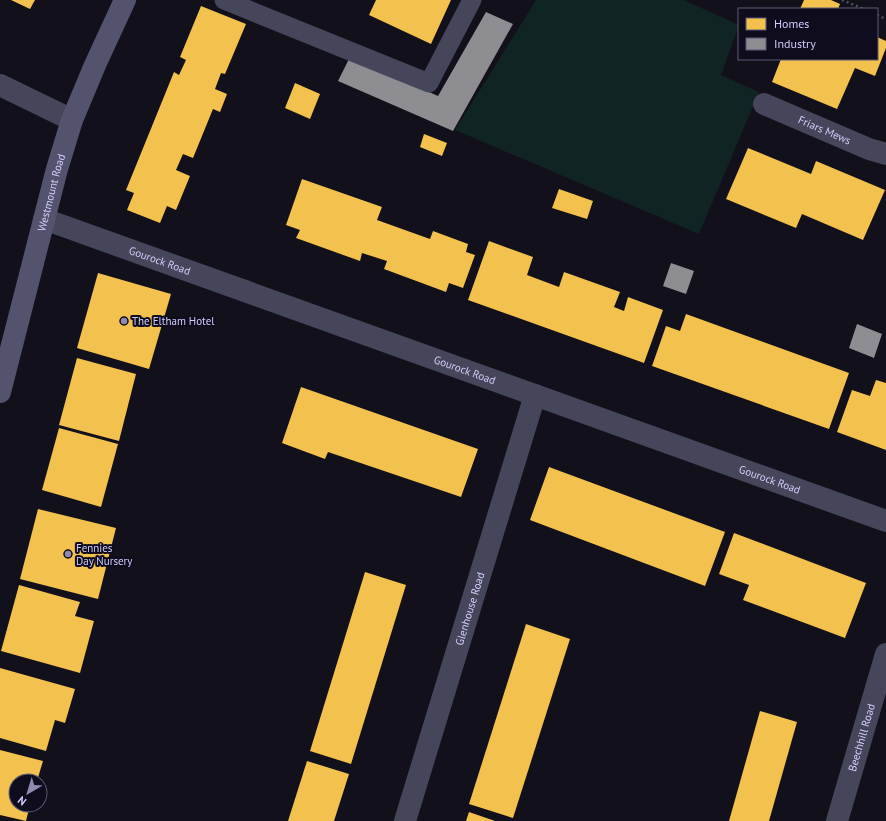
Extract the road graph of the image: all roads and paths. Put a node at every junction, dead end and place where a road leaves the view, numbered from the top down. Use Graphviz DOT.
graph roads {
  1 [pos="125,0"];
  2 [pos="224,0"];
  3 [pos="472,0"];
  4 [pos="842,0"];
  5 [pos="862,8"];
  6 [pos="0,85"];
  7 [pos="764,104"];
  8 [pos="72,120"];
  9 [pos="886,154"];
  10 [pos="44,219"];
  11 [pos="0,392"];
  12 [pos="535,396"];
  13 [pos="886,521"];
  14 [pos="886,654"];
  15 [pos="405,821"];
  16 [pos="837,821"];
  1 -- 8 [label="street, Westmount Road"];
  2 -- 3 [label="lane"];
  4 -- 5 [label="path"];
  6 -- 8 [label="street"];
  7 -- 9 [label="street, Friars Mews"];
  8 -- 10 [label="street, Westmount Road"];
  10 -- 11 [label="street, Westmount Road"];
  10 -- 12 [label="street, Gourock Road"];
  12 -- 13 [label="street, Gourock Road"];
  12 -- 15 [label="street, Glenhouse Road"];
  14 -- 16 [label="street, Beechhill Road"];
}
